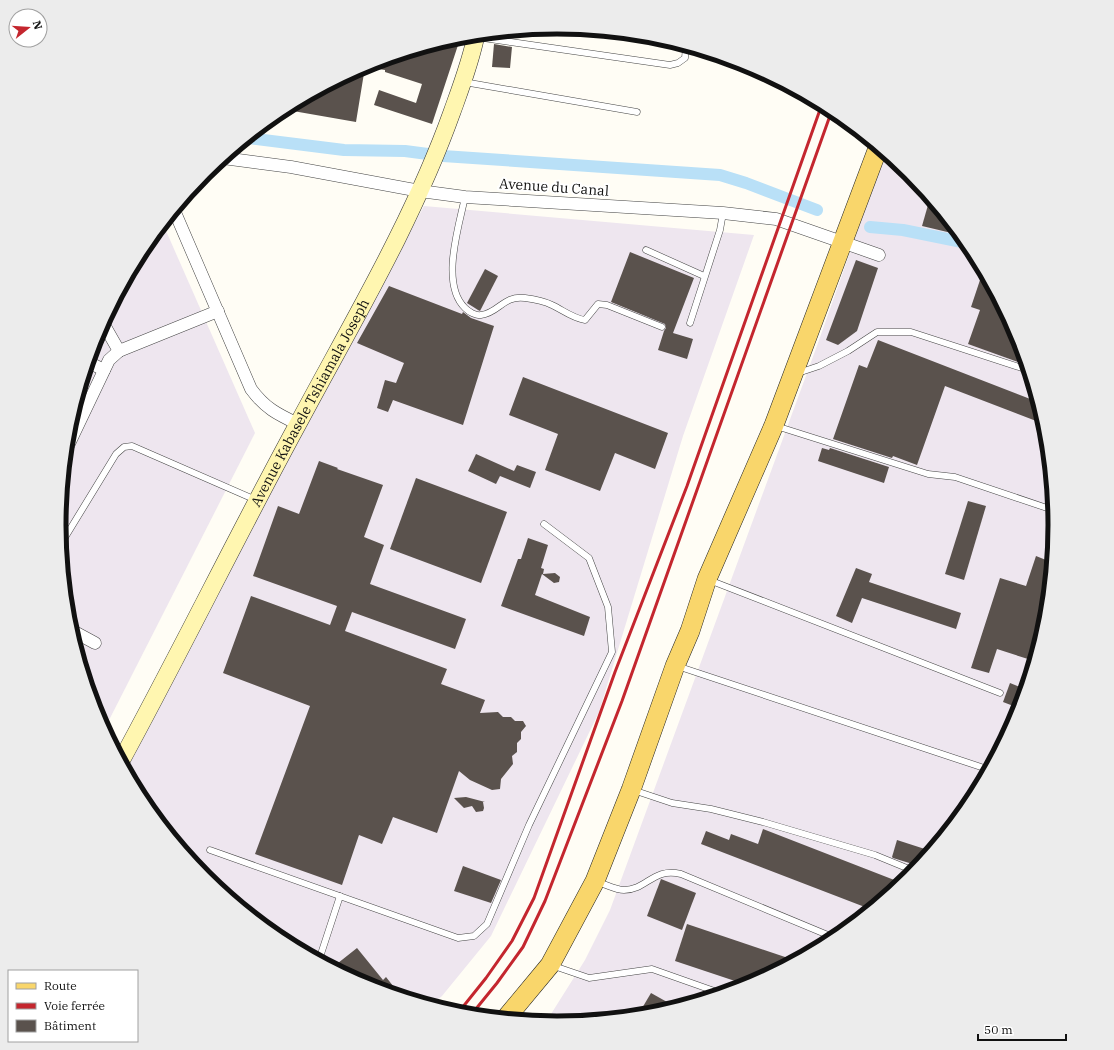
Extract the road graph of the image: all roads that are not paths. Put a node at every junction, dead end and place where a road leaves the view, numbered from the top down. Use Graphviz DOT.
graph roads {
  1 [pos="491,38"];
  2 [pos="475,41"];
  3 [pos="686,51"];
  4 [pos="463,82"];
  5 [pos="637,112"];
  6 [pos="876,152"];
  7 [pos="230,159"];
  8 [pos="420,191"];
  9 [pos="465,197"];
  10 [pos="723,213"];
  11 [pos="176,215"];
  12 [pos="843,239"];
  13 [pos="646,250"];
  14 [pos="879,255"];
  15 [pos="704,276"];
  16 [pos="218,311"];
  17 [pos="690,323"];
  18 [pos="662,327"];
  19 [pos="107,329"];
  20 [pos="119,351"];
  21 [pos="93,364"];
  22 [pos="1022,368"];
  23 [pos="104,370"];
  24 [pos="793,375"];
  25 [pos="298,424"];
  26 [pos="774,425"];
  27 [pos="75,432"];
  28 [pos="258,501"];
  29 [pos="1047,508"];
  30 [pos="544,524"];
  31 [pos="66,535"];
  32 [pos="707,579"];
  33 [pos="78,634"];
  34 [pos="95,643"];
  35 [pos="675,666"];
  36 [pos="1000,693"];
  37 [pos="124,755"];
  38 [pos="984,768"];
  39 [pos="631,790"];
  40 [pos="210,850"];
  41 [pos="908,868"];
  42 [pos="595,881"];
  43 [pos="340,896"];
  44 [pos="827,935"];
  45 [pos="321,955"];
  46 [pos="550,965"];
  47 [pos="713,991"];
  48 [pos="510,1014"];
  1 -- 3 [label="lane"];
  2 -- 4 [label="main road, Avenue Kabasele Tshiamala Joseph"];
  4 -- 5 [label="lane"];
  4 -- 8 [label="main road, Avenue Kabasele Tshiamala Joseph"];
  6 -- 12 [label="main road"];
  7 -- 8 [label="street, Avenue du Canal"];
  8 -- 9 [label="street, Avenue du Canal"];
  8 -- 25 [label="main road, Avenue Kabasele Tshiamala Joseph"];
  9 -- 10 [label="street, Avenue du Canal"];
  9 -- 18 [label="lane"];
  10 -- 12 [label="street, Avenue du Canal"];
  10 -- 15 [label="lane"];
  11 -- 16 [label="street"];
  12 -- 14 [label="street, Avenue du Canal"];
  12 -- 24 [label="main road"];
  13 -- 15 [label="lane"];
  15 -- 17 [label="lane"];
  16 -- 20 [label="street"];
  16 -- 25 [label="street"];
  19 -- 20 [label="street"];
  20 -- 23 [label="street"];
  21 -- 23 [label="street"];
  22 -- 24 [label="lane"];
  23 -- 27 [label="street"];
  24 -- 26 [label="main road"];
  25 -- 28 [label="main road, Avenue Kabasele Tshiamala Joseph"];
  26 -- 29 [label="lane"];
  26 -- 32 [label="main road"];
  28 -- 31 [label="lane"];
  28 -- 37 [label="main road, Avenue Kabasele Tshiamala Joseph"];
  30 -- 43 [label="lane"];
  32 -- 35 [label="main road"];
  32 -- 36 [label="lane"];
  33 -- 34 [label="street"];
  35 -- 38 [label="lane"];
  35 -- 39 [label="main road"];
  39 -- 41 [label="lane"];
  39 -- 42 [label="main road"];
  40 -- 43 [label="lane"];
  42 -- 44 [label="lane"];
  42 -- 46 [label="main road"];
  43 -- 45 [label="lane"];
  46 -- 47 [label="lane"];
  46 -- 48 [label="main road"];
}
